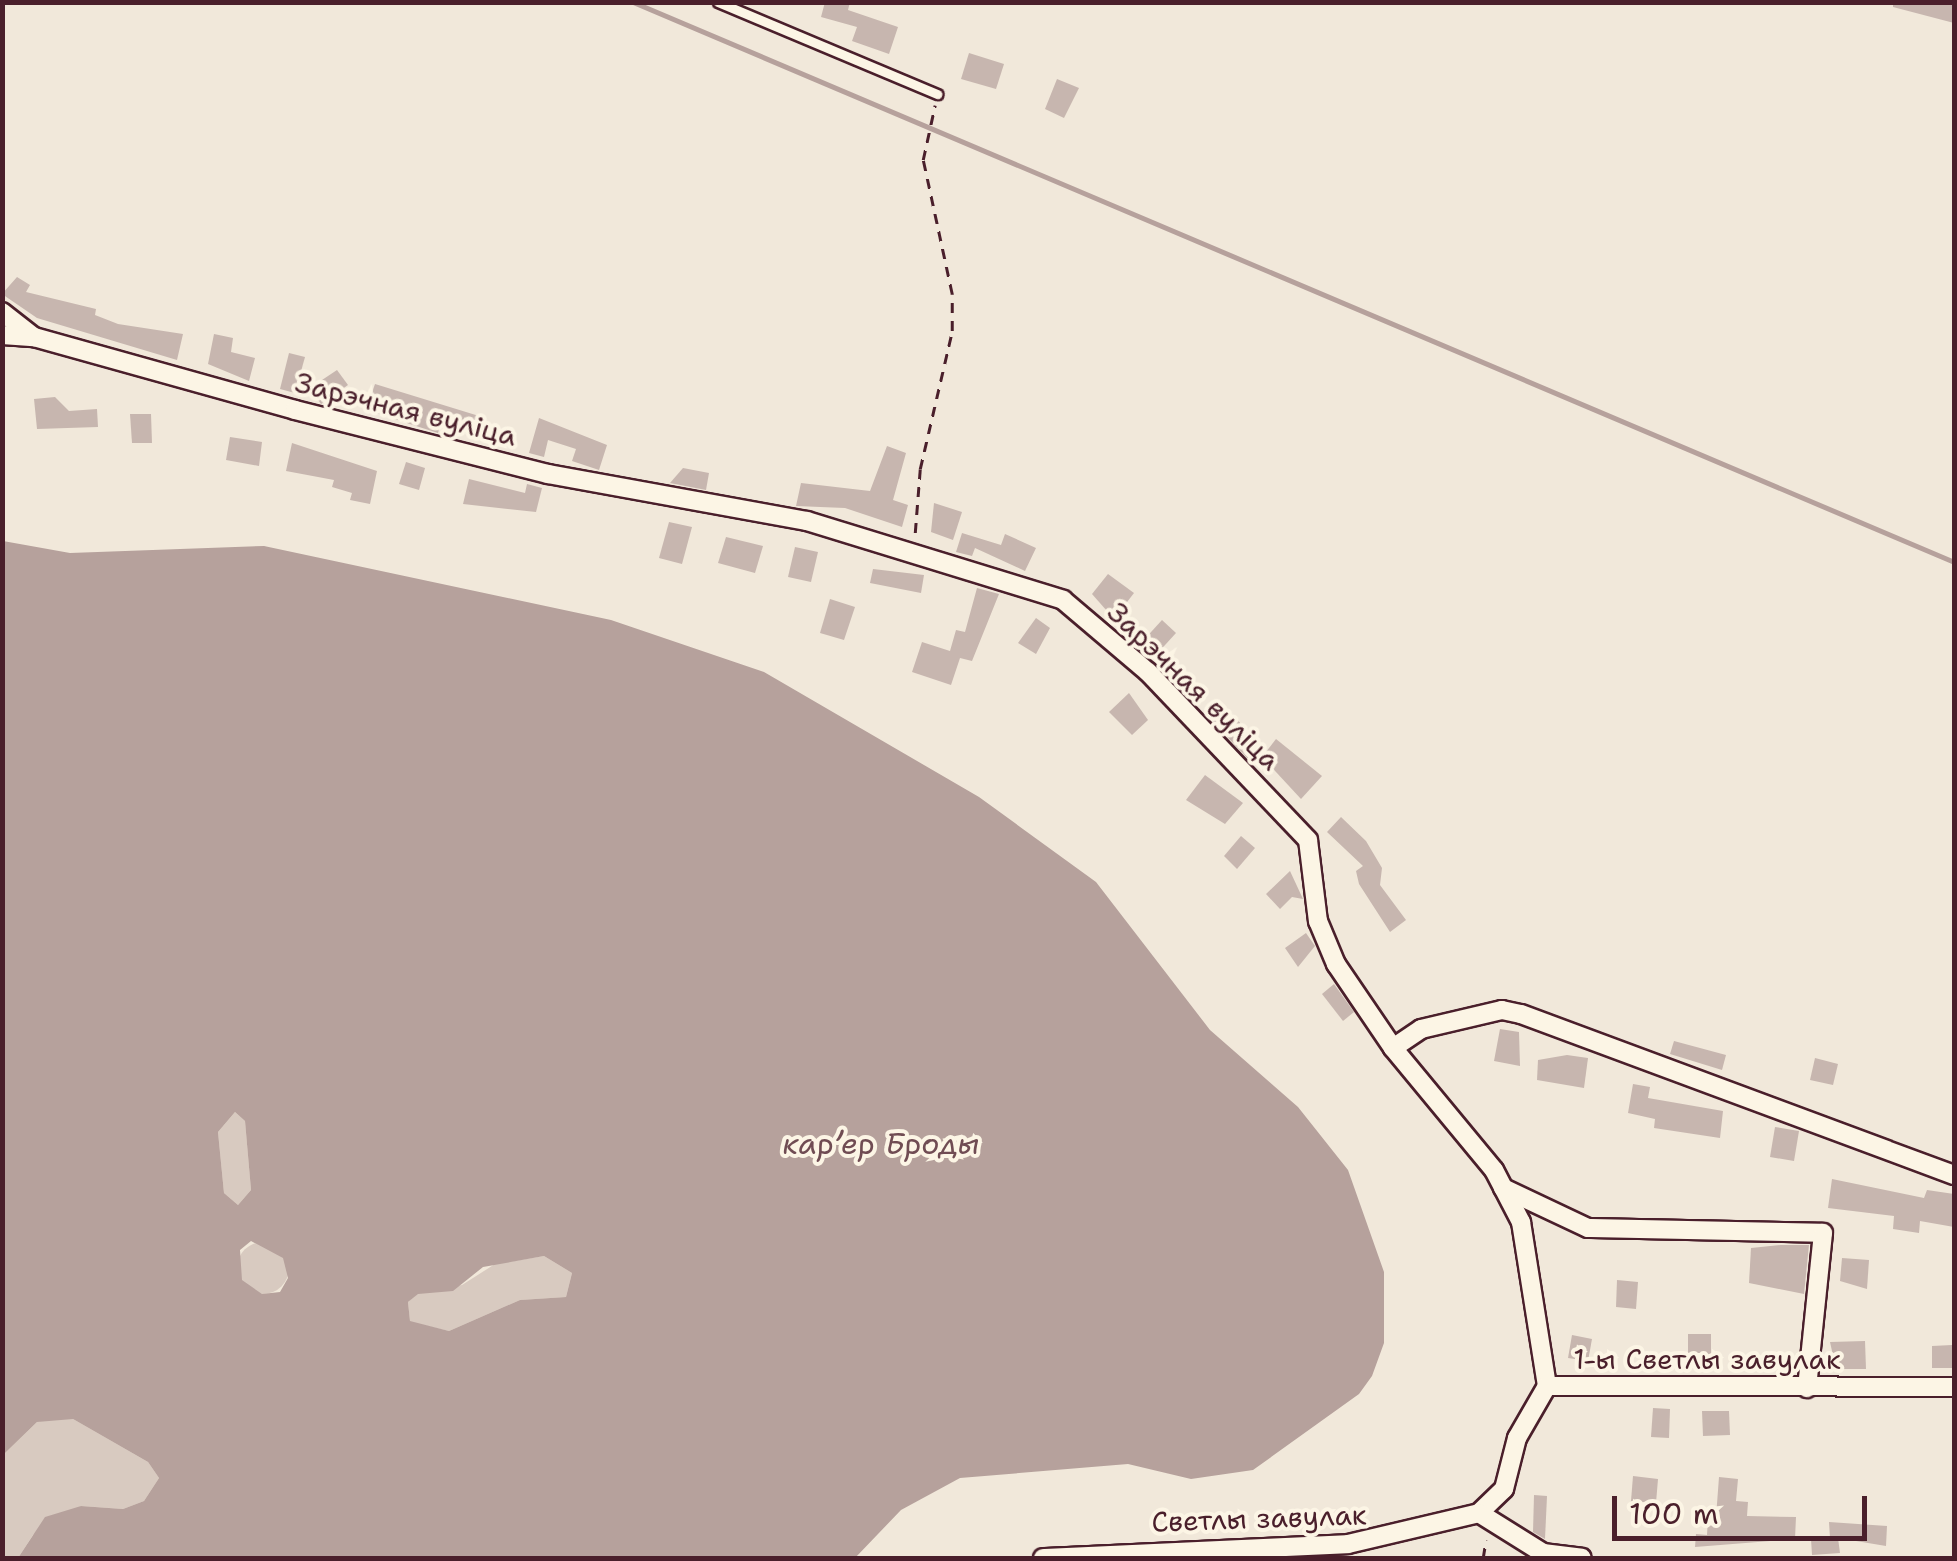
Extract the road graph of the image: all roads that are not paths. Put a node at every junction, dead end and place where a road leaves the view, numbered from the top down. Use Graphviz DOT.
graph roads {
  1 [pos="718,2"];
  2 [pos="937,94"];
  3 [pos="2,312"];
  4 [pos="2,335"];
  5 [pos="34,337"];
  6 [pos="1393,1048"];
  7 [pos="1954,1175"];
  8 [pos="1502,1188"];
  9 [pos="1548,1386"];
  10 [pos="1954,1387"];
  11 [pos="1807,1388"];
  12 [pos="1479,1513"];
  13 [pos="1042,1558"];
  14 [pos="1582,1558"];
  1 -- 2 [label="lane"];
  3 -- 5 [label="street, Зарэчная вуліца"];
  4 -- 5 [label="street"];
  5 -- 6 [label="street, Зарэчная вуліца"];
  6 -- 7 [label="street"];
  6 -- 8 [label="street, Зарэчная вуліца"];
  8 -- 9 [label="street"];
  8 -- 11 [label="street"];
  9 -- 11 [label="street, 1-ы Светлы завулак"];
  9 -- 12 [label="street, 1-ы Светлы завулак"];
  10 -- 11 [label="street, 1-ы Светлы завулак"];
  12 -- 13 [label="street, Светлы завулак"];
  12 -- 14 [label="street"];
}
